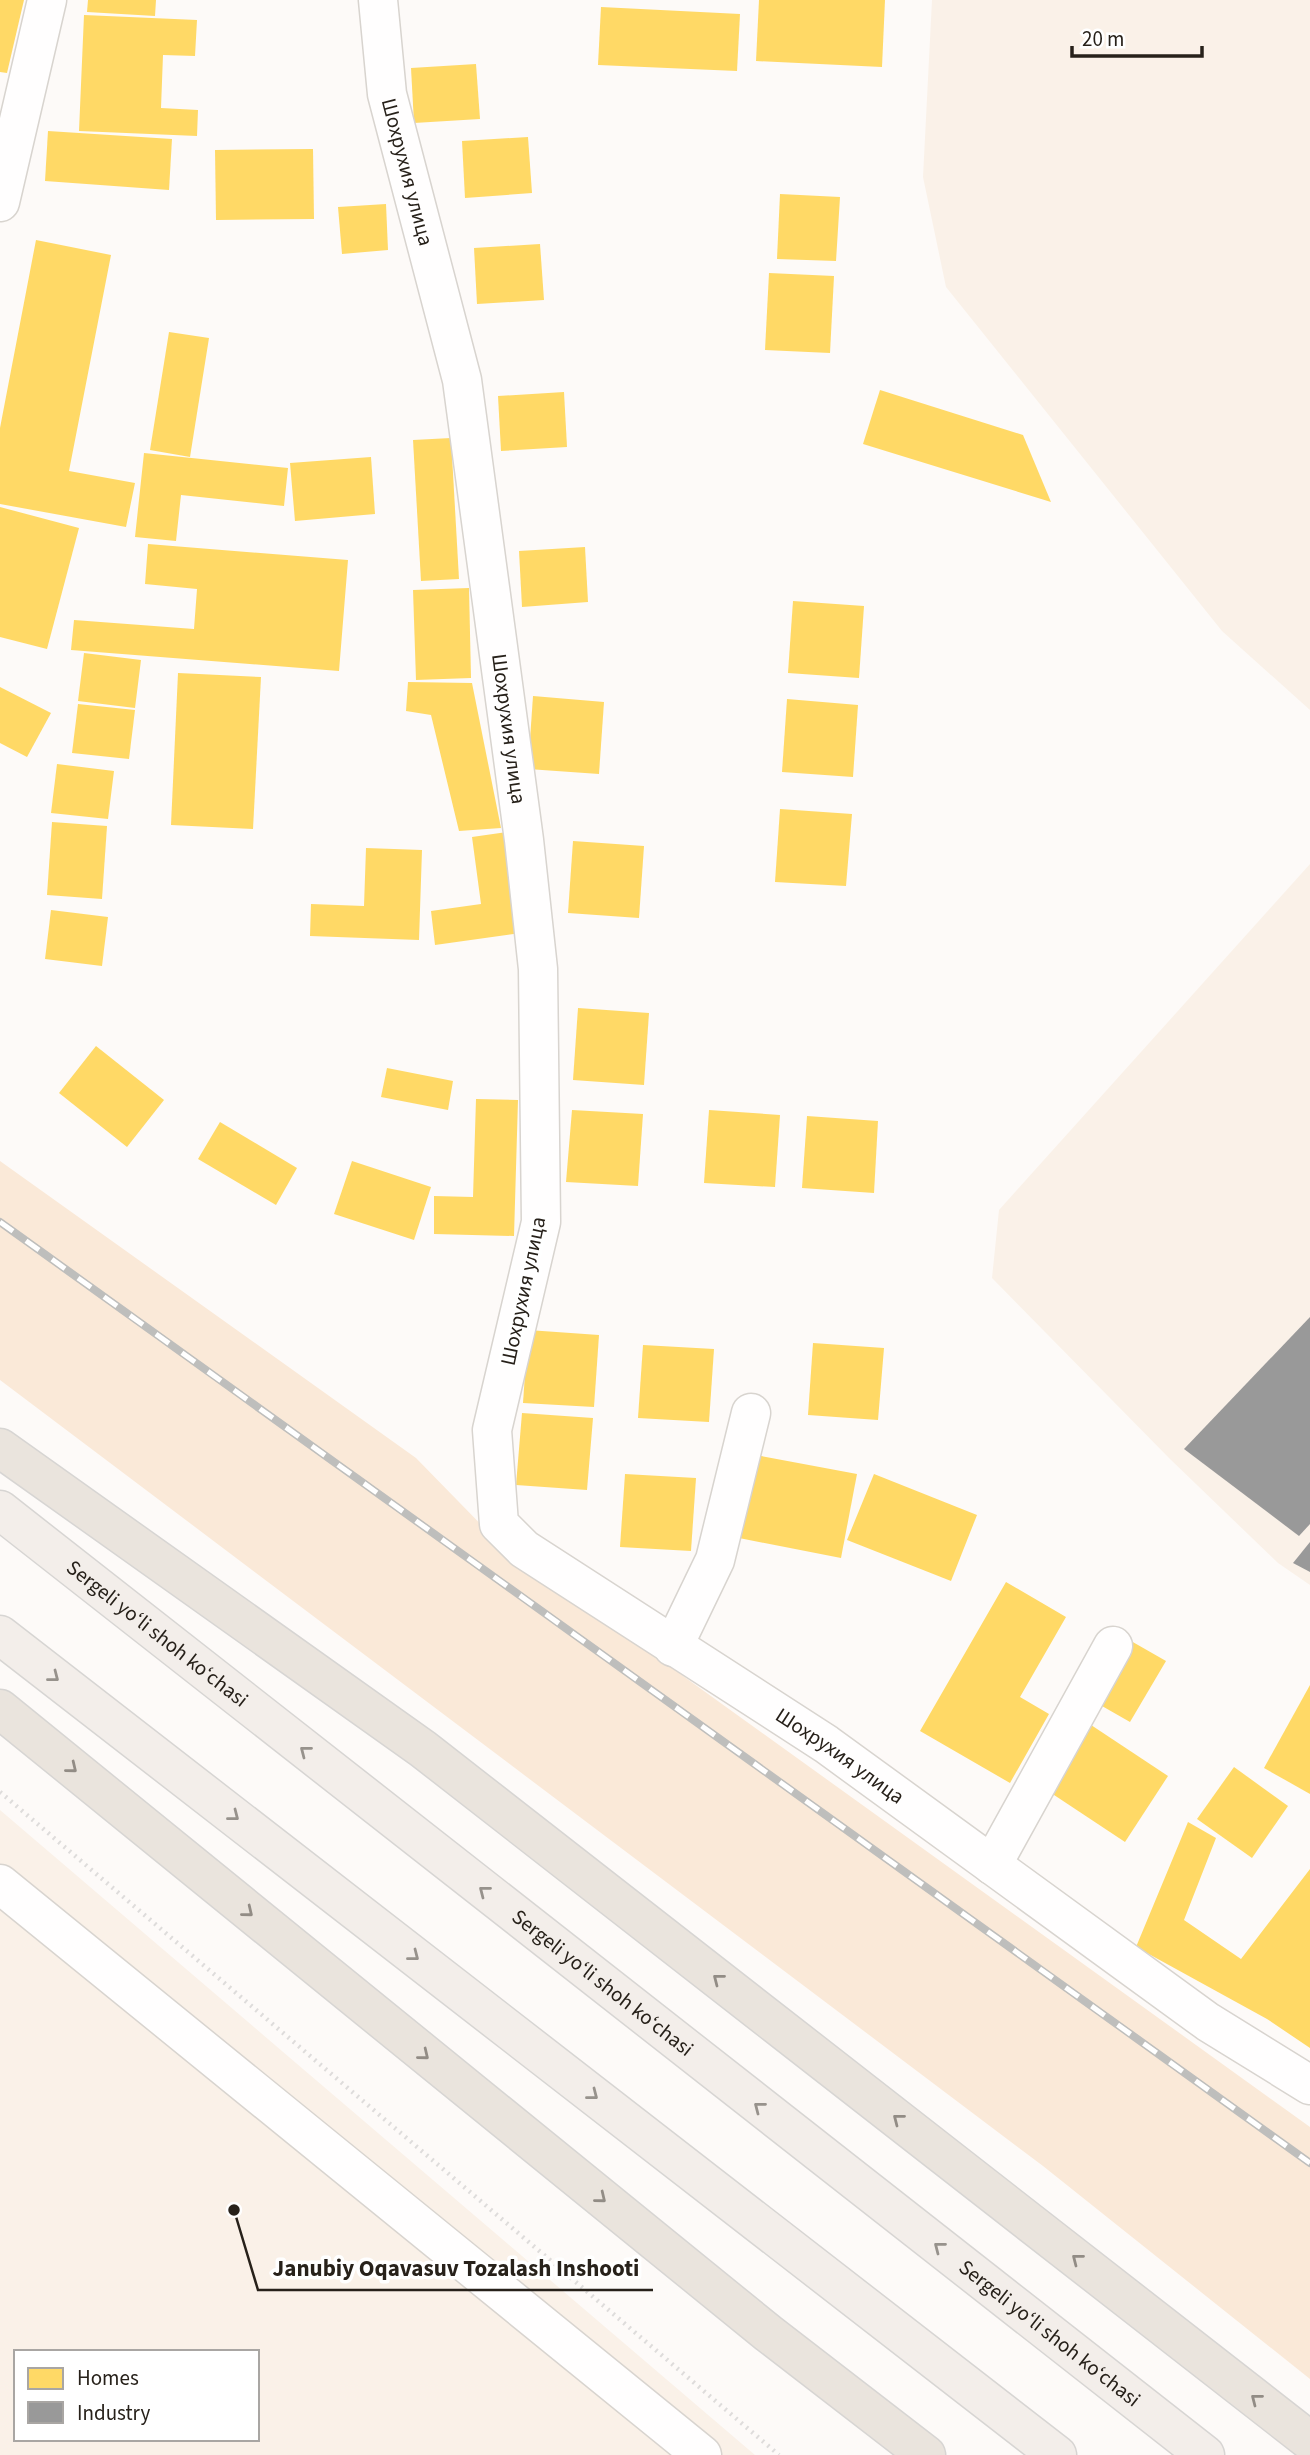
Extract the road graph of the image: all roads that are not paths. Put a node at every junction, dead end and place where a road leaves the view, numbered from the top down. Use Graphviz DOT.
graph roads {
  1 [pos="47,0"];
  2 [pos="378,0"];
  3 [pos="0,202"];
  4 [pos="751,1413"];
  5 [pos="0,1448"];
  6 [pos="0,1510"];
  7 [pos="0,1635"];
  8 [pos="1113,1646"];
  9 [pos="673,1647"];
  10 [pos="0,1709"];
  11 [pos="992,1865"];
  12 [pos="0,1884"];
  13 [pos="1310,2085"];
  14 [pos="1310,2441"];
  15 [pos="702,2455"];
  16 [pos="926,2455"];
  17 [pos="1057,2455"];
  18 [pos="1205,2455"];
  1 -- 3 [label="street"];
  2 -- 9 [label="street, Шохрухия улица"];
  4 -- 9 [label="street"];
  14 -- 5 [label="highway, one-way"];
  18 -- 6 [label="main road, Sergeli yo‘li shoh ko‘chasi, one-way"];
  7 -- 17 [label="main road, one-way"];
  8 -- 11 [label="street"];
  9 -- 11 [label="street, Шохрухия улица"];
  10 -- 16 [label="highway, one-way"];
  11 -- 13 [label="street, Шохрухия улица"];
  12 -- 15 [label="street"];
}
